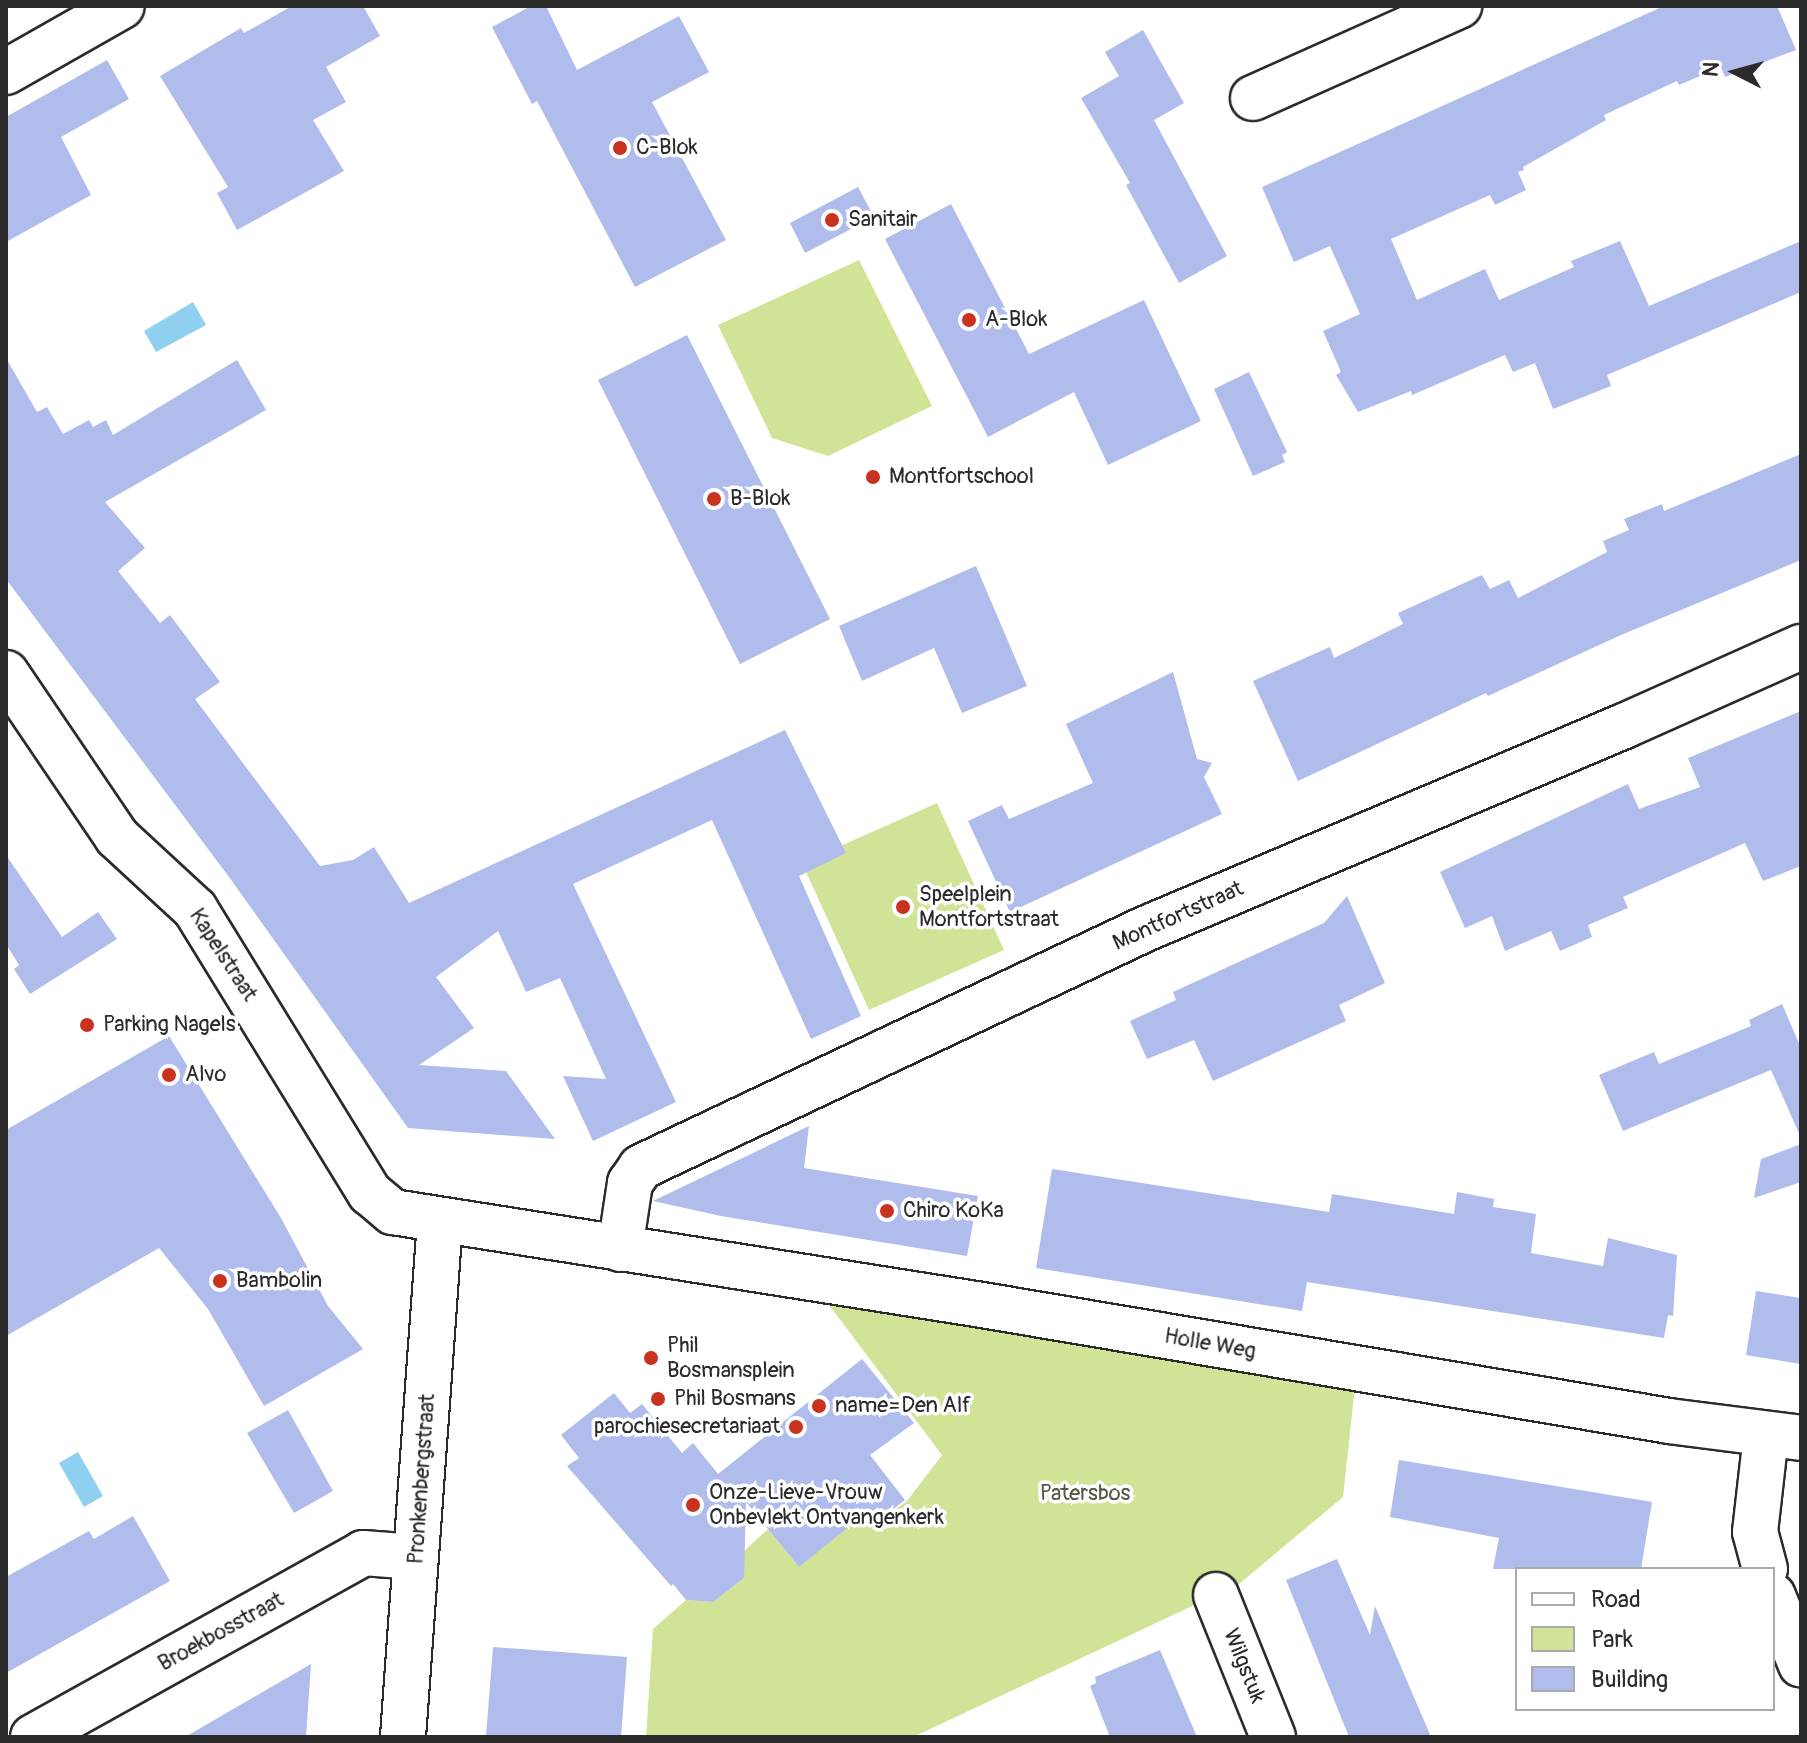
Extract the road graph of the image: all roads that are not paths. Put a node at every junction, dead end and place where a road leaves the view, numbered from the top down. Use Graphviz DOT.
graph roads {
  1 [pos="122,6"];
  2 [pos="1459,6"];
  3 [pos="6,72"];
  4 [pos="1253,98"];
  5 [pos="1801,647"];
  6 [pos="6,673"];
  7 [pos="440,1221"];
  8 [pos="620,1249"];
  9 [pos="1783,1436"];
  10 [pos="416,1557"];
  11 [pos="1764,1567"];
  12 [pos="1216,1595"];
  13 [pos="1775,1601"];
  14 [pos="1801,1665"];
  15 [pos="33,1737"];
  16 [pos="403,1737"];
  17 [pos="1273,1737"];
  1 -- 3 [label="street"];
  2 -- 4 [label="street"];
  5 -- 8 [label="street, Montfortstraat"];
  6 -- 7 [label="street, Kapelstraat"];
  7 -- 8 [label="street, Kapelstraat"];
  7 -- 10 [label="street, Pronkenbergstraat"];
  8 -- 9 [label="street, Holle Weg"];
  9 -- 11 [label="street"];
  10 -- 15 [label="street, Broekbosstraat"];
  10 -- 16 [label="street, Pronkenbergstraat"];
  12 -- 17 [label="street, Wilgstuk"];
  13 -- 14 [label="street"];
}
